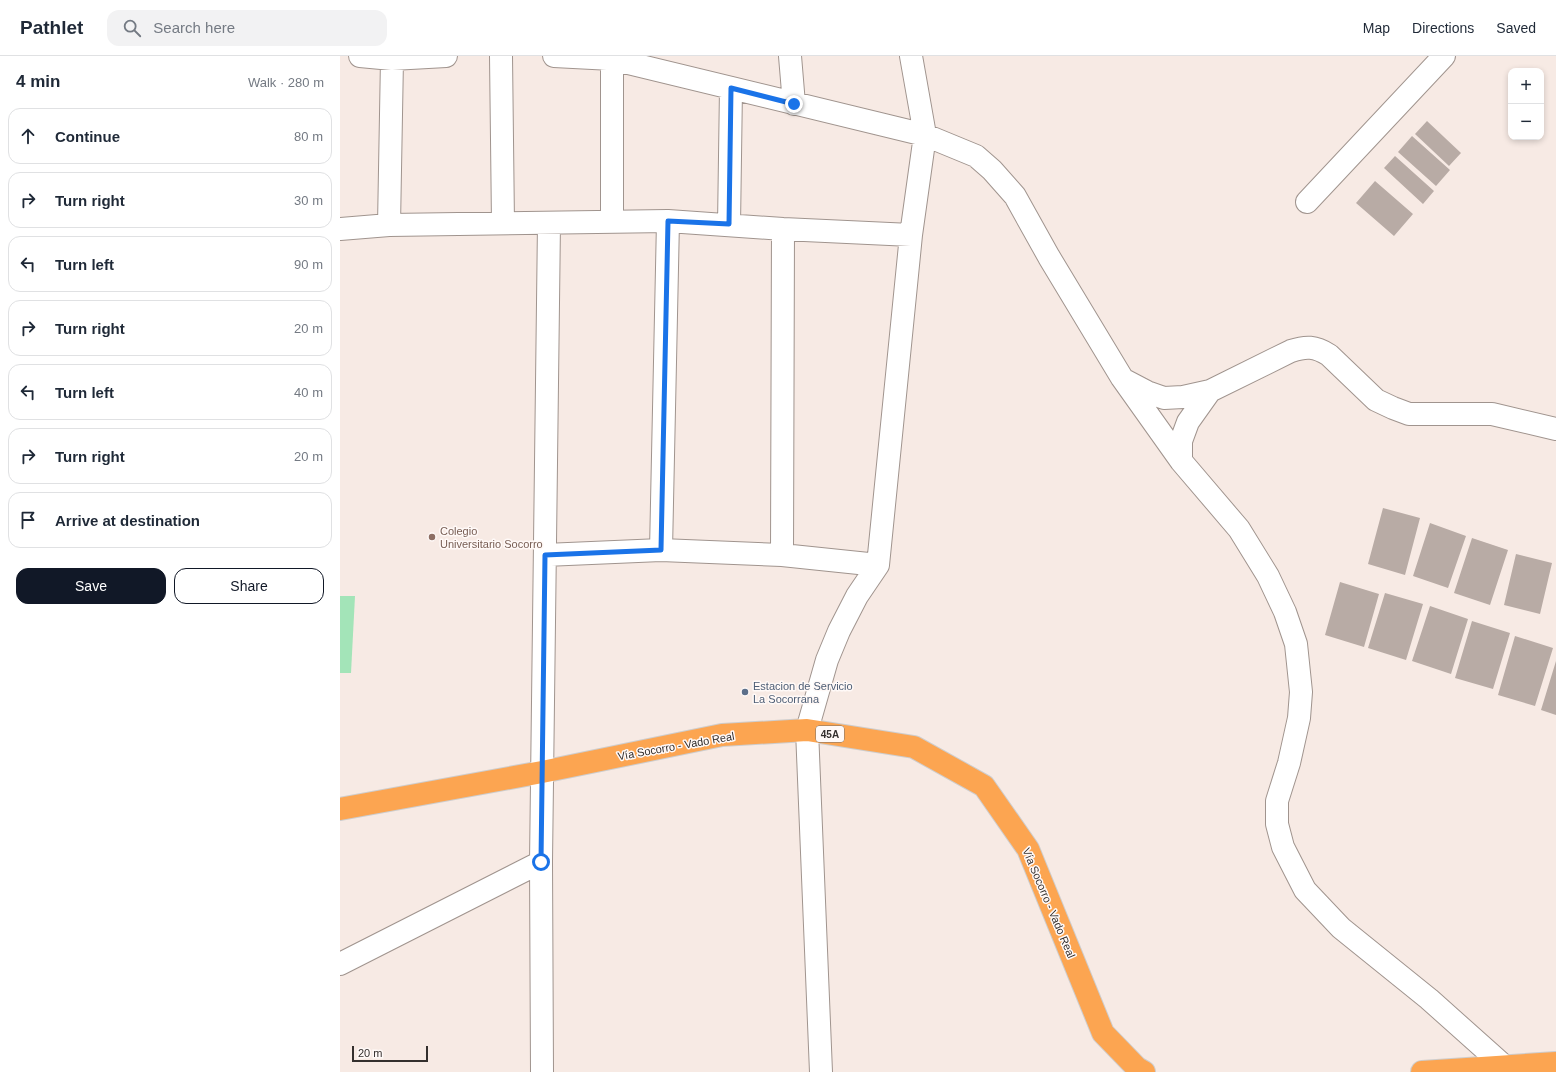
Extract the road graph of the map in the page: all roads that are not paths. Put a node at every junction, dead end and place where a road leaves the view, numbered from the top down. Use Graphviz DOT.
graph roads {
  1 [pos="360,56"];
  2 [pos="446,56"];
  3 [pos="501,56"];
  4 [pos="554,56"];
  5 [pos="790,56"];
  6 [pos="911,56"];
  7 [pos="1444,56"];
  8 [pos="392,59"];
  9 [pos="612,59"];
  10 [pos="671,65"];
  11 [pos="731,88"];
  12 [pos="794,104"];
  13 [pos="925,135"];
  14 [pos="1307,202"];
  15 [pos="612,221"];
  16 [pos="668,221"];
  17 [pos="549,222"];
  18 [pos="503,223"];
  19 [pos="729,224"];
  20 [pos="389,225"];
  21 [pos="340,229"];
  22 [pos="783,229"];
  23 [pos="911,235"];
  24 [pos="1122,378"];
  25 [pos="1210,391"];
  26 [pos="1556,429"];
  27 [pos="1181,460"];
  28 [pos="661,550"];
  29 [pos="782,554"];
  30 [pos="545,555"];
  31 [pos="878,565"];
  32 [pos="807,730"];
  33 [pos="542,772"];
  34 [pos="340,809"];
  35 [pos="541,862"];
  36 [pos="340,964"];
  37 [pos="1556,1063"];
  38 [pos="1504,1066"];
  39 [pos="542,1072"];
  40 [pos="821,1072"];
  41 [pos="1144,1072"];
  42 [pos="1422,1072"];
  1 -- 8 [label="street"];
  2 -- 8 [label="street"];
  3 -- 18 [label="street"];
  4 -- 9 [label="street"];
  5 -- 12 [label="street"];
  6 -- 13 [label="street"];
  7 -- 14 [label="street"];
  8 -- 20 [label="street"];
  9 -- 10 [label="street"];
  9 -- 15 [label="street"];
  10 -- 11 [label="street"];
  11 -- 12 [label="street"];
  11 -- 19 [label="street"];
  12 -- 13 [label="street"];
  13 -- 23 [label="street"];
  13 -- 24 [label="street"];
  15 -- 16 [label="street"];
  15 -- 17 [label="street"];
  16 -- 19 [label="street"];
  16 -- 28 [label="street"];
  17 -- 18 [label="street"];
  17 -- 30 [label="street"];
  18 -- 20 [label="street"];
  19 -- 22 [label="street"];
  20 -- 21 [label="street"];
  22 -- 23 [label="street"];
  22 -- 29 [label="street"];
  23 -- 31 [label="street"];
  24 -- 25 [label="street"];
  24 -- 27 [label="street"];
  25 -- 26 [label="street"];
  25 -- 27 [label="street"];
  27 -- 38 [label="street"];
  28 -- 29 [label="street"];
  28 -- 30 [label="street"];
  29 -- 31 [label="street"];
  30 -- 33 [label="street"];
  31 -- 32 [label="street"];
  32 -- 33 [label="highway, Vía Socorro - Vado Real / 45A"];
  32 -- 40 [label="street"];
  32 -- 41 [label="highway, Vía Socorro - Vado Real / 45A"];
  33 -- 34 [label="highway, Vía Socorro - Vado Real / 45A"];
  33 -- 35 [label="street"];
  35 -- 36 [label="street"];
  35 -- 39 [label="street"];
  37 -- 38 [label="highway"];
  38 -- 42 [label="highway"];
}
